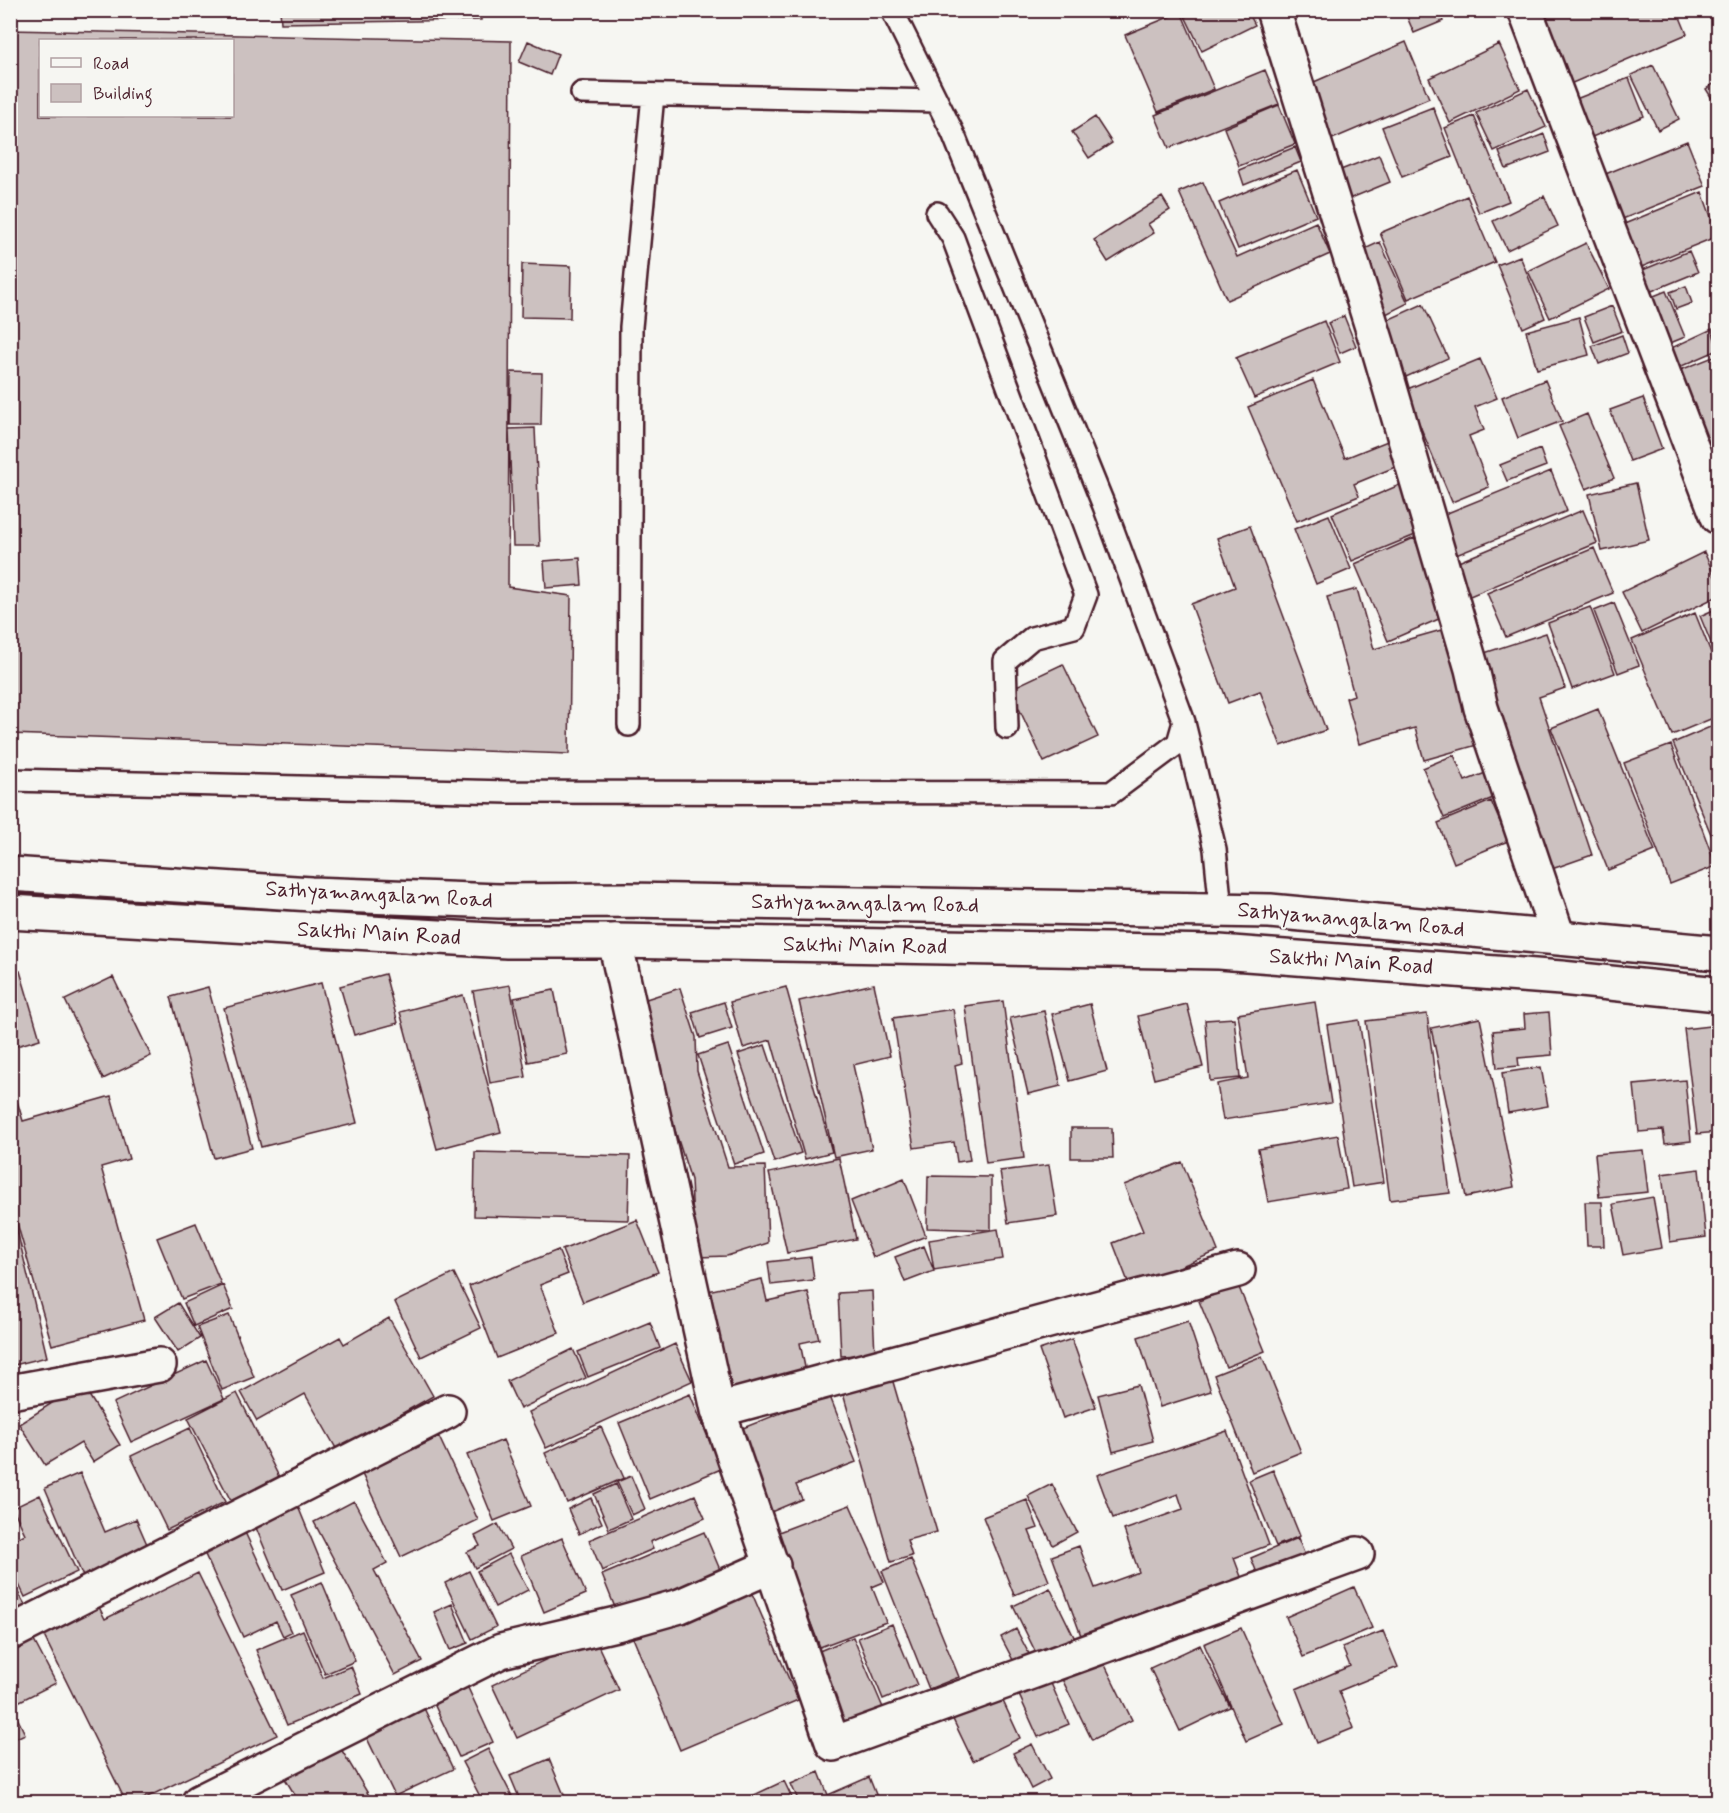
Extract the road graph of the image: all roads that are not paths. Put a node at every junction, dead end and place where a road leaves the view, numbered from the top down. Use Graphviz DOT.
graph roads {
  1 [pos="892,10"];
  2 [pos="1273,10"];
  3 [pos="1525,10"];
  4 [pos="582,93"];
  5 [pos="653,95"];
  6 [pos="937,100"];
  7 [pos="937,213"];
  8 [pos="1719,517"];
  9 [pos="1184,722"];
  10 [pos="629,725"];
  11 [pos="1006,728"];
  12 [pos="10,780"];
  13 [pos="10,874"];
  14 [pos="1221,910"];
  15 [pos="10,912"];
  16 [pos="1558,938"];
  17 [pos="615,941"];
  18 [pos="1719,952"];
  19 [pos="1719,994"];
  20 [pos="1238,1270"];
  21 [pos="159,1365"];
  22 [pos="10,1392"];
  23 [pos="718,1410"];
  24 [pos="448,1411"];
  25 [pos="1357,1554"];
  26 [pos="773,1565"];
  27 [pos="10,1633"];
  28 [pos="199,1803"];
  1 -- 6 [label="lane"];
  2 -- 16 [label="main road"];
  3 -- 8 [label="main road"];
  4 -- 5 [label="lane"];
  5 -- 6 [label="lane"];
  5 -- 10 [label="lane"];
  6 -- 9 [label="lane"];
  7 -- 11 [label="lane"];
  9 -- 12 [label="lane"];
  9 -- 14 [label="lane"];
  13 -- 14 [label="main road, Sathyamangalam Road"];
  14 -- 16 [label="main road, Sathyamangalam Road"];
  15 -- 17 [label="main road, Sakthi Main Road"];
  16 -- 18 [label="main road, Sathyamangalam Road"];
  17 -- 19 [label="main road, Sakthi Main Road"];
  17 -- 23 [label="main road"];
  20 -- 23 [label="main road"];
  21 -- 22 [label="main road"];
  23 -- 26 [label="main road"];
  24 -- 27 [label="main road"];
  25 -- 26 [label="main road"];
  26 -- 28 [label="main road"];
}
